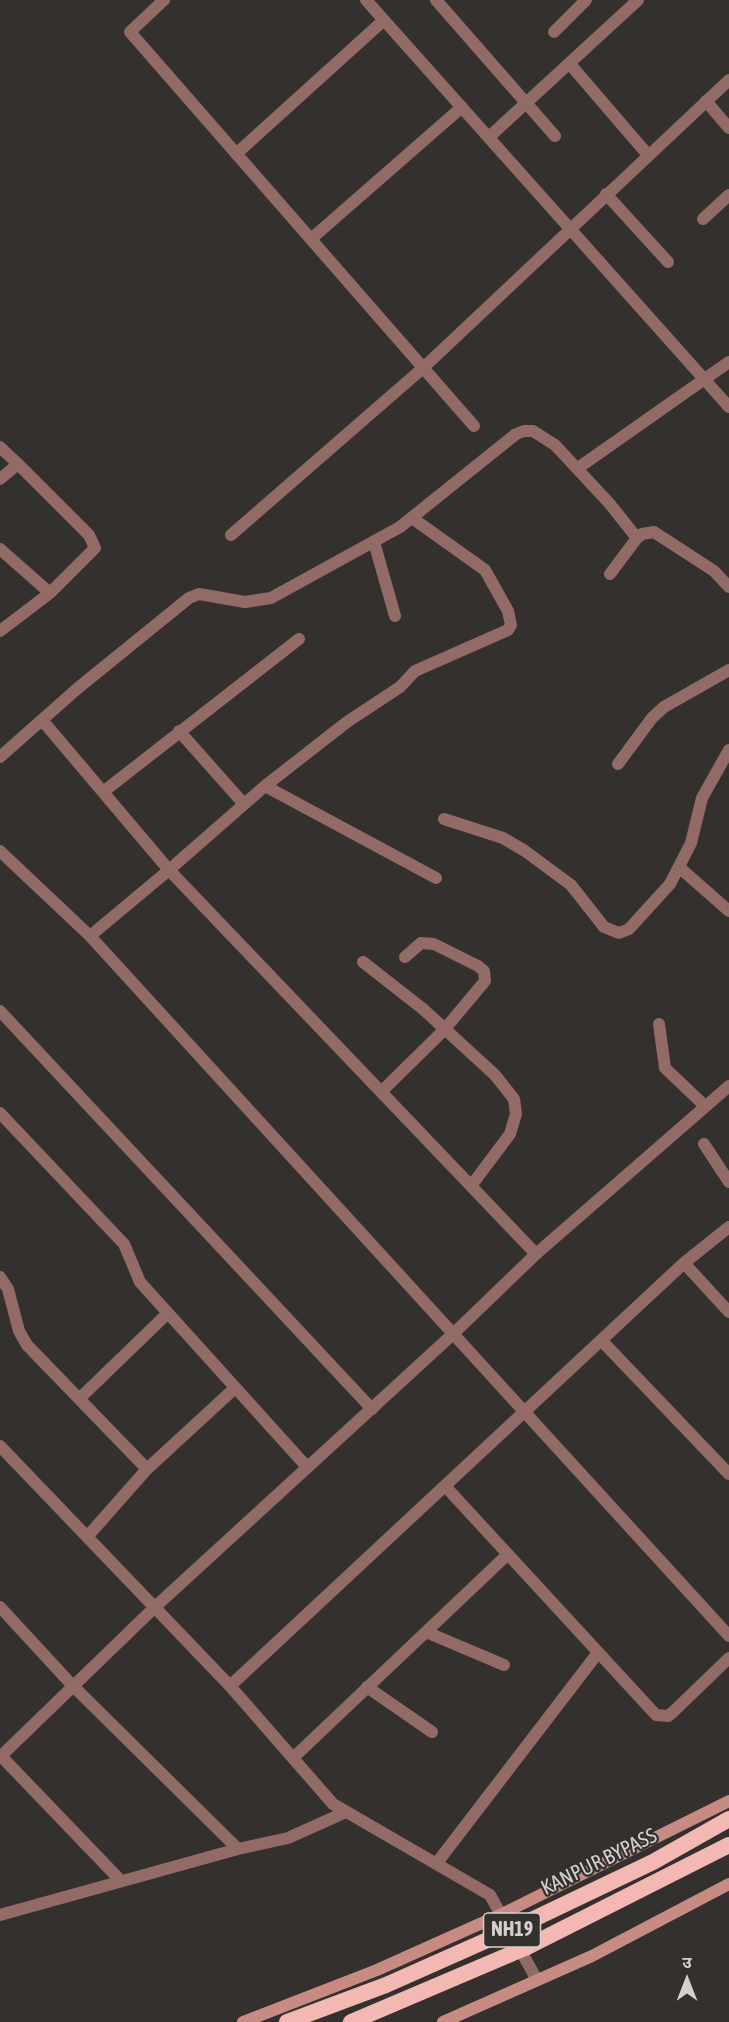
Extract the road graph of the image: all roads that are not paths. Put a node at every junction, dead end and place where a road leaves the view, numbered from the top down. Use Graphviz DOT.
graph roads {
  1 [pos="164,0"];
  2 [pos="366,0"];
  3 [pos="436,0"];
  4 [pos="586,0"];
  5 [pos="638,0"];
  6 [pos="384,20"];
  7 [pos="554,32"];
  8 [pos="569,63"];
  9 [pos="729,80"];
  10 [pos="706,101"];
  11 [pos="527,102"];
  12 [pos="462,107"];
  13 [pos="729,128"];
  14 [pos="555,136"];
  15 [pos="489,137"];
  16 [pos="236,154"];
  17 [pos="648,155"];
  18 [pos="606,194"];
  19 [pos="729,195"];
  20 [pos="702,219"];
  21 [pos="570,228"];
  22 [pos="311,239"];
  23 [pos="668,262"];
  24 [pos="729,362"];
  25 [pos="423,368"];
  26 [pos="704,379"];
  27 [pos="729,407"];
  28 [pos="474,426"];
  29 [pos="0,447"];
  30 [pos="18,464"];
  31 [pos="578,468"];
  32 [pos="0,479"];
  33 [pos="412,518"];
  34 [pos="231,535"];
  35 [pos="637,538"];
  36 [pos="374,542"];
  37 [pos="0,549"];
  38 [pos="610,574"];
  39 [pos="728,582"];
  40 [pos="50,593"];
  41 [pos="395,616"];
  42 [pos="0,631"];
  43 [pos="300,639"];
  44 [pos="729,670"];
  45 [pos="42,720"];
  46 [pos="179,731"];
  47 [pos="729,750"];
  48 [pos="0,757"];
  49 [pos="618,764"];
  50 [pos="265,786"];
  51 [pos="103,792"];
  52 [pos="243,803"];
  53 [pos="444,819"];
  54 [pos="0,850"];
  55 [pos="680,868"];
  56 [pos="169,870"];
  57 [pos="436,878"];
  58 [pos="729,911"];
  59 [pos="90,936"];
  60 [pos="405,957"];
  61 [pos="363,962"];
  62 [pos="0,1011"];
  63 [pos="658,1024"];
  64 [pos="444,1030"];
  65 [pos="729,1086"];
  66 [pos="381,1092"];
  67 [pos="705,1106"];
  68 [pos="0,1113"];
  69 [pos="704,1144"];
  70 [pos="729,1182"];
  71 [pos="471,1186"];
  72 [pos="729,1227"];
  73 [pos="536,1254"];
  74 [pos="684,1263"];
  75 [pos="0,1277"];
  76 [pos="729,1312"];
  77 [pos="168,1313"];
  78 [pos="453,1334"];
  79 [pos="601,1340"];
  80 [pos="235,1388"];
  81 [pos="79,1399"];
  82 [pos="372,1409"];
  83 [pos="525,1412"];
  84 [pos="0,1446"];
  85 [pos="307,1467"];
  86 [pos="147,1469"];
  87 [pos="729,1474"];
  88 [pos="445,1486"];
  89 [pos="87,1537"];
  90 [pos="507,1555"];
  91 [pos="0,1607"];
  92 [pos="154,1607"];
  93 [pos="426,1632"];
  94 [pos="729,1636"];
  95 [pos="597,1654"];
  96 [pos="729,1658"];
  97 [pos="504,1665"];
  98 [pos="72,1685"];
  99 [pos="230,1686"];
  100 [pos="368,1687"];
  101 [pos="432,1732"];
  102 [pos="0,1756"];
  103 [pos="293,1758"];
  104 [pos="729,1801"];
  105 [pos="346,1812"];
  106 [pos="729,1820"];
  107 [pos="729,1845"];
  108 [pos="238,1849"];
  109 [pos="436,1864"];
  110 [pos="121,1881"];
  111 [pos="729,1884"];
  112 [pos="0,1914"];
  113 [pos="502,1914"];
  114 [pos="537,1980"];
  115 [pos="243,2022"];
  116 [pos="287,2022"];
  117 [pos="351,2022"];
  118 [pos="443,2022"];
  1 -- 16 [label="street"];
  2 -- 6 [label="street"];
  3 -- 11 [label="street"];
  4 -- 7 [label="street"];
  5 -- 8 [label="street"];
  6 -- 12 [label="street"];
  6 -- 16 [label="street"];
  8 -- 11 [label="street"];
  8 -- 17 [label="street"];
  9 -- 10 [label="street"];
  10 -- 13 [label="street"];
  10 -- 17 [label="street"];
  11 -- 14 [label="street"];
  11 -- 15 [label="street"];
  12 -- 15 [label="street"];
  12 -- 22 [label="street"];
  15 -- 21 [label="street"];
  16 -- 22 [label="street"];
  17 -- 18 [label="street"];
  18 -- 21 [label="street"];
  18 -- 23 [label="street"];
  19 -- 20 [label="street"];
  21 -- 25 [label="street"];
  21 -- 26 [label="street"];
  22 -- 25 [label="street"];
  24 -- 26 [label="street"];
  25 -- 28 [label="street"];
  25 -- 34 [label="street"];
  26 -- 27 [label="street"];
  26 -- 31 [label="street"];
  29 -- 30 [label="street"];
  30 -- 32 [label="street"];
  30 -- 40 [label="street"];
  31 -- 33 [label="street"];
  31 -- 35 [label="street"];
  33 -- 36 [label="street"];
  33 -- 50 [label="street"];
  35 -- 38 [label="street"];
  35 -- 39 [label="street"];
  36 -- 41 [label="street"];
  36 -- 45 [label="street"];
  37 -- 40 [label="street"];
  40 -- 42 [label="street"];
  43 -- 46 [label="street"];
  44 -- 49 [label="street"];
  45 -- 48 [label="street"];
  45 -- 51 [label="street"];
  46 -- 51 [label="street"];
  46 -- 52 [label="street"];
  47 -- 55 [label="street"];
  50 -- 52 [label="street"];
  50 -- 57 [label="street"];
  51 -- 56 [label="street"];
  52 -- 56 [label="street"];
  53 -- 55 [label="street"];
  54 -- 59 [label="street"];
  55 -- 58 [label="street"];
  56 -- 59 [label="street"];
  56 -- 66 [label="street"];
  59 -- 78 [label="street"];
  60 -- 64 [label="street"];
  61 -- 64 [label="street"];
  62 -- 82 [label="street"];
  63 -- 67 [label="street"];
  64 -- 66 [label="street"];
  64 -- 71 [label="street"];
  65 -- 67 [label="street"];
  66 -- 71 [label="street"];
  67 -- 73 [label="street"];
  68 -- 77 [label="street"];
  69 -- 70 [label="street"];
  71 -- 73 [label="street"];
  72 -- 74 [label="street"];
  73 -- 78 [label="street"];
  74 -- 76 [label="street"];
  74 -- 79 [label="street"];
  75 -- 81 [label="street"];
  77 -- 80 [label="street"];
  77 -- 81 [label="street"];
  78 -- 82 [label="street"];
  78 -- 83 [label="street"];
  79 -- 83 [label="street"];
  79 -- 87 [label="street"];
  80 -- 85 [label="street"];
  80 -- 86 [label="street"];
  81 -- 86 [label="street"];
  82 -- 85 [label="street"];
  83 -- 88 [label="street"];
  83 -- 94 [label="street"];
  84 -- 89 [label="street"];
  85 -- 92 [label="street"];
  86 -- 89 [label="street"];
  88 -- 90 [label="street"];
  88 -- 99 [label="street"];
  89 -- 92 [label="street"];
  90 -- 93 [label="street"];
  90 -- 95 [label="street"];
  91 -- 98 [label="street"];
  92 -- 98 [label="street"];
  92 -- 99 [label="street"];
  93 -- 97 [label="street"];
  93 -- 100 [label="street"];
  95 -- 96 [label="street"];
  95 -- 109 [label="street"];
  98 -- 102 [label="street"];
  98 -- 108 [label="street"];
  99 -- 103 [label="street"];
  100 -- 101 [label="street"];
  100 -- 103 [label="street"];
  102 -- 110 [label="street"];
  103 -- 105 [label="street"];
  104 -- 113 [label="main road"];
  105 -- 108 [label="street"];
  105 -- 109 [label="street"];
  106 -- 116 [label="highway, KANPUR BYPASS / NH19"];
  107 -- 117 [label="highway, KANPUR BYPASS / NH19"];
  108 -- 110 [label="street"];
  109 -- 113 [label="street"];
  110 -- 112 [label="street"];
  111 -- 114 [label="main road"];
  113 -- 114 [label="street"];
  113 -- 115 [label="main road"];
  114 -- 118 [label="main road"];
}
